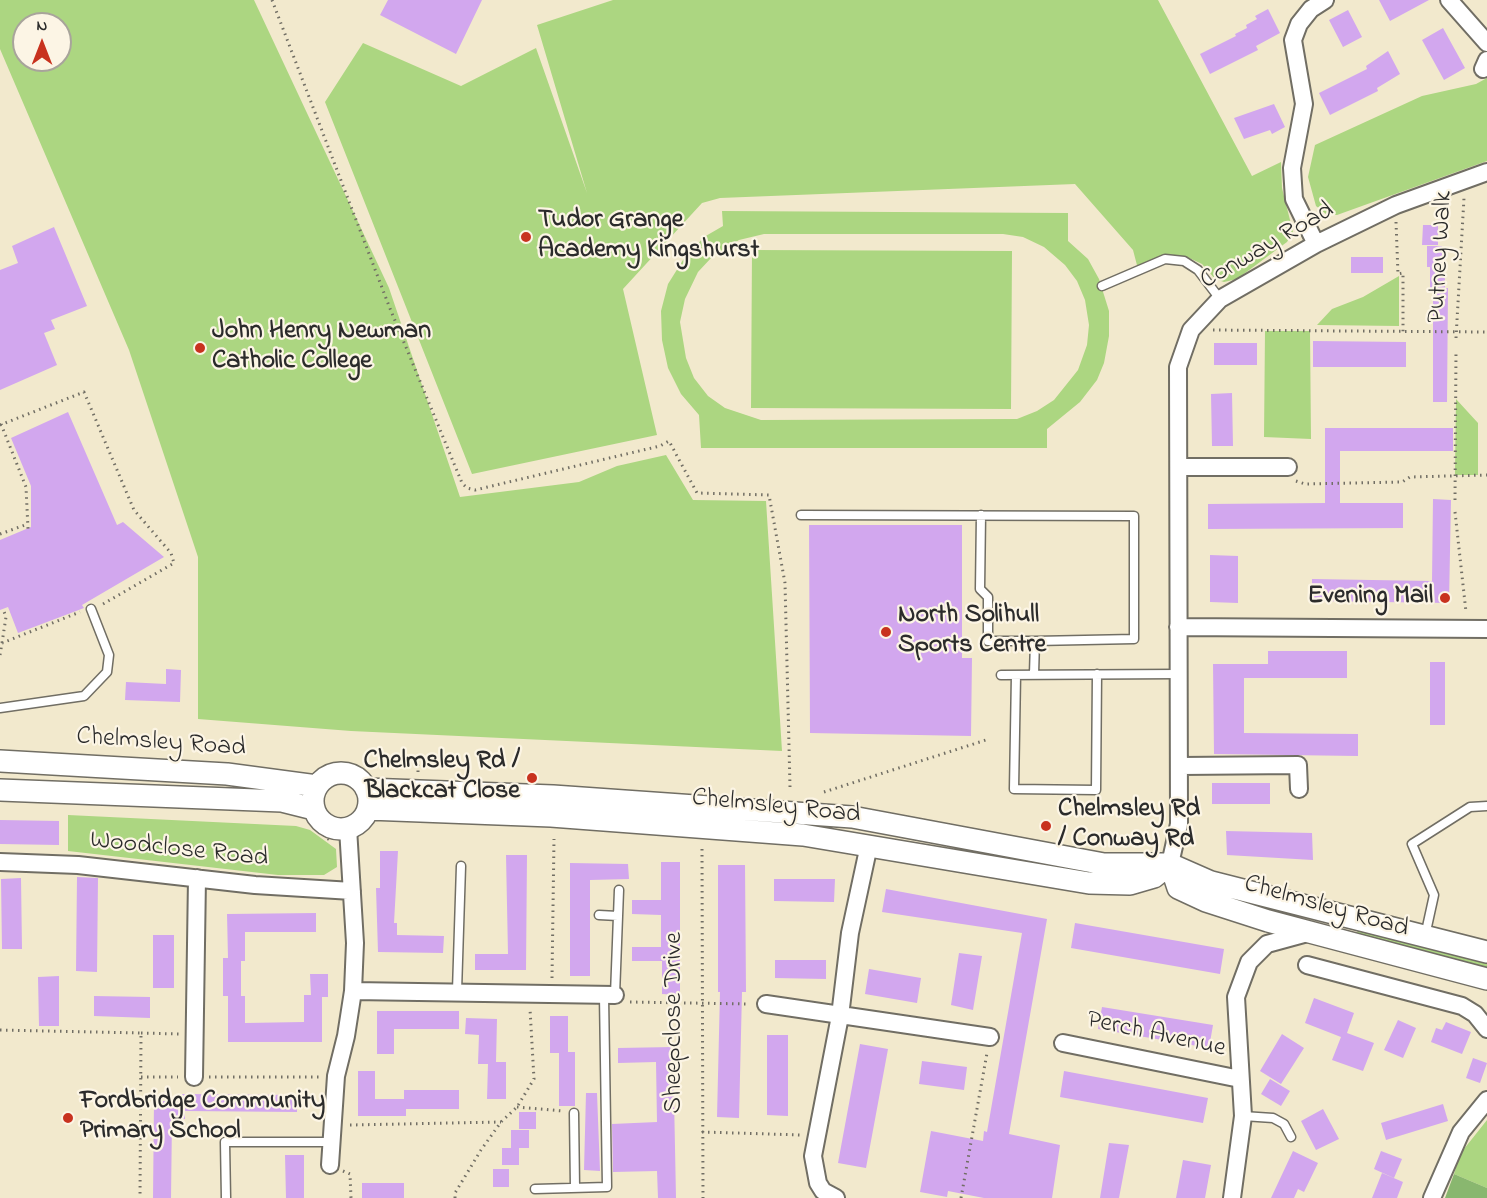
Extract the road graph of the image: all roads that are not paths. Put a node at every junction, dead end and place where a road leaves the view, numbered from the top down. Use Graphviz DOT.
graph roads {
  1 [pos="1325,0"];
  2 [pos="1449,0"];
  3 [pos="1487,43"];
  4 [pos="1487,172"];
  5 [pos="1316,244"];
  6 [pos="1102,286"];
  7 [pos="1220,298"];
  8 [pos="1179,467"];
  9 [pos="1289,473"];
  10 [pos="801,514"];
  11 [pos="981,515"];
  12 [pos="92,609"];
  13 [pos="1178,627"];
  14 [pos="1487,629"];
  15 [pos="1035,641"];
  16 [pos="1001,675"];
  17 [pos="1016,675"];
  18 [pos="1034,675"];
  19 [pos="1097,675"];
  20 [pos="1179,675"];
  21 [pos="0,708"];
  22 [pos="0,761"];
  23 [pos="1180,766"];
  24 [pos="317,786"];
  25 [pos="1299,789"];
  26 [pos="0,790"];
  27 [pos="367,799"];
  28 [pos="1487,807"];
  29 [pos="314,809"];
  30 [pos="348,828"];
  31 [pos="869,845"];
  32 [pos="0,862"];
  33 [pos="1170,864"];
  34 [pos="461,866"];
  35 [pos="196,878"];
  36 [pos="619,890"];
  37 [pos="352,891"];
  38 [pos="599,915"];
  39 [pos="618,916"];
  40 [pos="1312,932"];
  41 [pos="1425,936"];
  42 [pos="1487,952"];
  43 [pos="1307,965"];
  44 [pos="1487,979"];
  45 [pos="353,991"];
  46 [pos="457,991"];
  47 [pos="610,995"];
  48 [pos="766,1004"];
  49 [pos="840,1016"];
  50 [pos="1487,1029"];
  51 [pos="990,1037"];
  52 [pos="1063,1043"];
  53 [pos="194,1077"];
  54 [pos="1240,1079"];
  55 [pos="1487,1101"];
  56 [pos="574,1113"];
  57 [pos="1243,1116"];
  58 [pos="332,1133"];
  59 [pos="1291,1137"];
  60 [pos="330,1165"];
  61 [pos="575,1188"];
  62 [pos="535,1189"];
  63 [pos="226,1198"];
  64 [pos="836,1198"];
  65 [pos="1232,1198"];
  66 [pos="1432,1198"];
  1 -- 5 [label="street"];
  2 -- 3 [label="street"];
  4 -- 5 [label="street, Conway Road"];
  5 -- 7 [label="street, Conway Road"];
  6 -- 7 [label="lane"];
  7 -- 8 [label="street, Conway Road"];
  8 -- 9 [label="street"];
  8 -- 13 [label="street, Conway Road"];
  10 -- 11 [label="lane"];
  11 -- 15 [label="lane"];
  11 -- 15 [label="lane"];
  12 -- 21 [label="lane"];
  13 -- 14 [label="street"];
  13 -- 20 [label="street, Conway Road"];
  15 -- 18 [label="lane"];
  16 -- 17 [label="lane"];
  17 -- 18 [label="lane"];
  17 -- 19 [label="lane"];
  18 -- 19 [label="lane"];
  19 -- 20 [label="lane"];
  20 -- 23 [label="street, Conway Road"];
  22 -- 24 [label="street, Chelmsley Road"];
  23 -- 25 [label="street"];
  23 -- 33 [label="street, Conway Road"];
  24 -- 27 [label="street"];
  24 -- 29 [label="street"];
  26 -- 29 [label="street, Chelmsley Road"];
  27 -- 30 [label="street"];
  27 -- 31 [label="street, Chelmsley Road"];
  27 -- 33 [label="street, Chelmsley Road"];
  28 -- 41 [label="lane"];
  29 -- 30 [label="street, Chelmsley Road"];
  30 -- 37 [label="street"];
  31 -- 33 [label="street, Chelmsley Road"];
  31 -- 49 [label="street"];
  32 -- 35 [label="street, Woodclose Road"];
  33 -- 40 [label="street, Chelmsley Road"];
  33 -- 41 [label="street, Chelmsley Road"];
  34 -- 46 [label="lane"];
  35 -- 37 [label="street, Woodclose Road"];
  35 -- 53 [label="street"];
  36 -- 39 [label="lane"];
  37 -- 45 [label="street"];
  38 -- 39 [label="lane"];
  39 -- 47 [label="lane"];
  40 -- 44 [label="street, Chelmsley Road"];
  40 -- 54 [label="street, Perch Avenue"];
  41 -- 42 [label="street, Chelmsley Road"];
  43 -- 50 [label="street"];
  45 -- 46 [label="street"];
  45 -- 58 [label="street"];
  46 -- 47 [label="street"];
  47 -- 61 [label="lane"];
  48 -- 49 [label="street"];
  49 -- 51 [label="street"];
  49 -- 64 [label="street"];
  52 -- 54 [label="street, Perch Avenue"];
  54 -- 57 [label="street, Perch Avenue"];
  55 -- 66 [label="street"];
  56 -- 61 [label="lane"];
  57 -- 59 [label="lane"];
  57 -- 65 [label="street, Perch Avenue"];
  58 -- 60 [label="street"];
  58 -- 63 [label="lane"];
  61 -- 62 [label="lane"];
}
